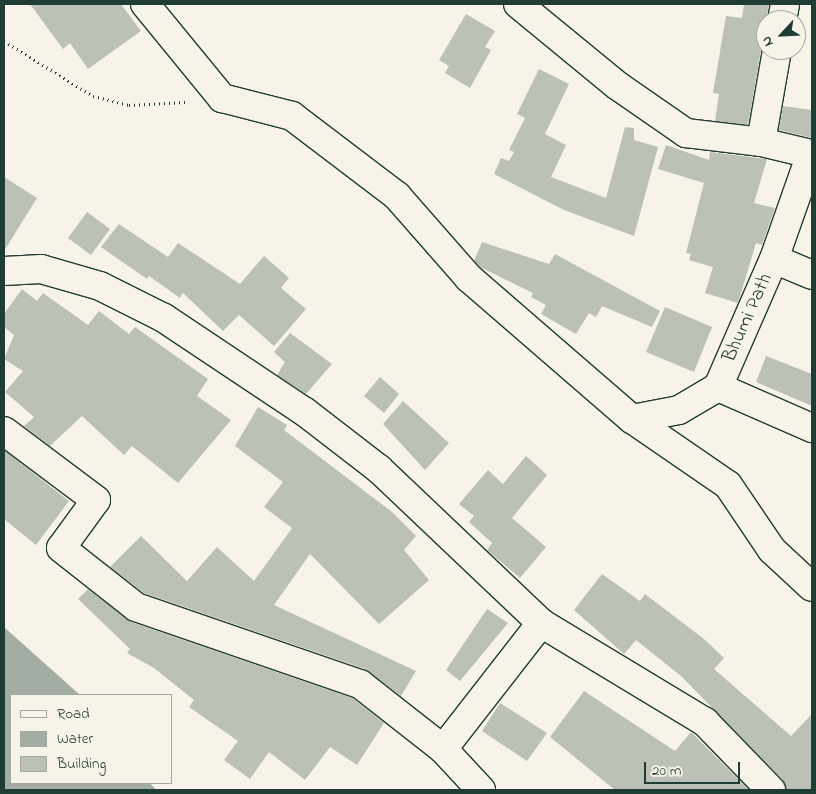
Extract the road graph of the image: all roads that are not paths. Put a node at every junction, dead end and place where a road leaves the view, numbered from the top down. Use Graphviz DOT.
graph roads {
  1 [pos="144,4"];
  2 [pos="518,4"];
  3 [pos="775,60"];
  4 [pos="761,142"];
  5 [pos="774,259"];
  6 [pos="4,271"];
  7 [pos="812,275"];
  8 [pos="718,387"];
  9 [pos="632,419"];
  10 [pos="812,428"];
  11 [pos="4,431"];
  12 [pos="812,587"];
  13 [pos="541,623"];
  14 [pos="444,749"];
  15 [pos="481,790"];
  16 [pos="771,790"];
  1 -- 9 [label="street"];
  2 -- 4 [label="street"];
  3 -- 4 [label="street"];
  4 -- 5 [label="street"];
  5 -- 7 [label="street, Bhumi Path"];
  5 -- 8 [label="street, Bhumi Path"];
  6 -- 13 [label="street"];
  8 -- 9 [label="street"];
  8 -- 10 [label="street"];
  9 -- 12 [label="street"];
  11 -- 14 [label="street"];
  13 -- 14 [label="street"];
  13 -- 16 [label="street"];
  14 -- 15 [label="street"];
}
